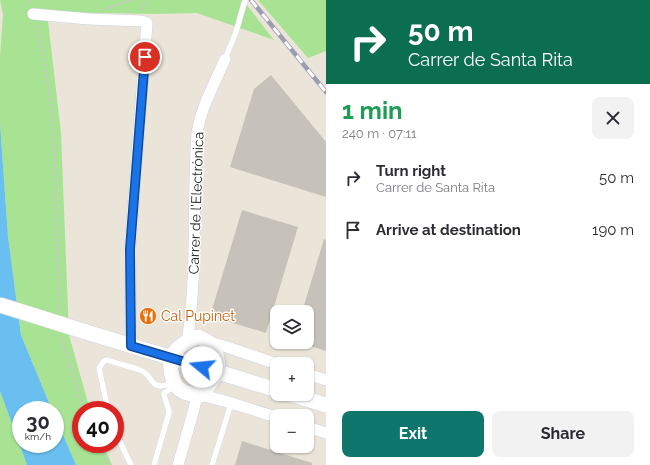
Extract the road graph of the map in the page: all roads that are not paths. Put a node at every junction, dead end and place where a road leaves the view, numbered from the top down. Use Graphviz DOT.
graph roads {
  1 [pos="244,0"];
  2 [pos="32,9"];
  3 [pos="225,59"];
  4 [pos="0,305"];
  5 [pos="198,340"];
  6 [pos="131,346"];
  7 [pos="248,355"];
  8 [pos="172,358"];
  9 [pos="270,362"];
  10 [pos="215,371"];
  11 [pos="314,376"];
  12 [pos="326,380"];
  13 [pos="175,384"];
  14 [pos="270,388"];
  15 [pos="198,394"];
  16 [pos="220,399"];
  17 [pos="106,401"];
  18 [pos="313,401"];
  19 [pos="231,404"];
  20 [pos="326,405"];
  21 [pos="270,415"];
  22 [pos="314,429"];
  23 [pos="326,433"];
  24 [pos="124,450"];
  25 [pos="131,465"];
  26 [pos="154,465"];
  27 [pos="178,465"];
  28 [pos="212,465"];
  1 -- 3 [label="lane, Carrer de l'Electrònica"];
  2 -- 6 [label="street"];
  3 -- 5 [label="street, Carrer de l'Electrònica"];
  4 -- 6 [label="street, bridge"];
  5 -- 7 [label="street"];
  5 -- 8 [label="street"];
  5 -- 10 [label="street"];
  6 -- 8 [label="street"];
  7 -- 9 [label="street"];
  7 -- 10 [label="street"];
  8 -- 10 [label="street"];
  8 -- 13 [label="street"];
  10 -- 14 [label="street"];
  10 -- 15 [label="street"];
  10 -- 16 [label="street"];
  11 -- 12 [label="street"];
  13 -- 15 [label="street"];
  13 -- 17 [label="lane"];
  13 -- 26 [label="lane"];
  15 -- 16 [label="street"];
  15 -- 27 [label="street"];
  16 -- 19 [label="street"];
  18 -- 20 [label="street"];
  19 -- 21 [label="street"];
  19 -- 28 [label="lane"];
  22 -- 23 [label="street"];
  24 -- 25 [label="lane"];
}
